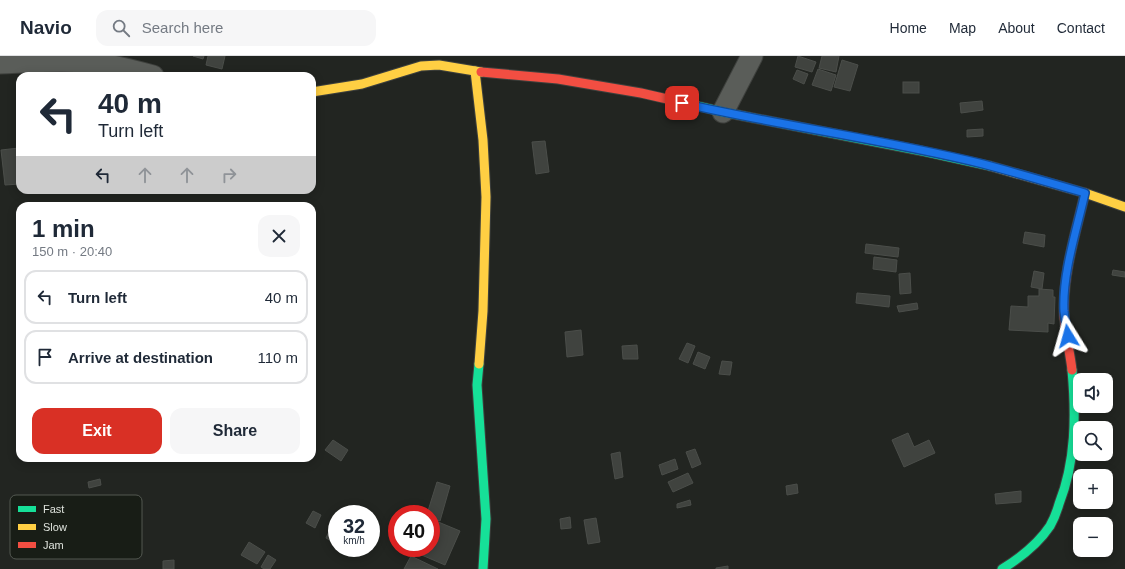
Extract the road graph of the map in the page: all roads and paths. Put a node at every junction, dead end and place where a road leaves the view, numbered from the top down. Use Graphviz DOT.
graph roads {
  1 [pos="752,56"];
  2 [pos="0,63"];
  3 [pos="475,71"];
  4 [pos="138,72"];
  5 [pos="316,91"];
  6 [pos="723,112"];
  7 [pos="1085,193"];
  8 [pos="1125,208"];
  9 [pos="483,569"];
  10 [pos="1002,569"];
  1 -- 6 [label="street"];
  2 -- 4 [label="street"];
  3 -- 5 [label="street"];
  3 -- 6 [label="street"];
  3 -- 9 [label="street"];
  6 -- 7 [label="street"];
  7 -- 8 [label="street"];
  7 -- 10 [label="street"];
}
